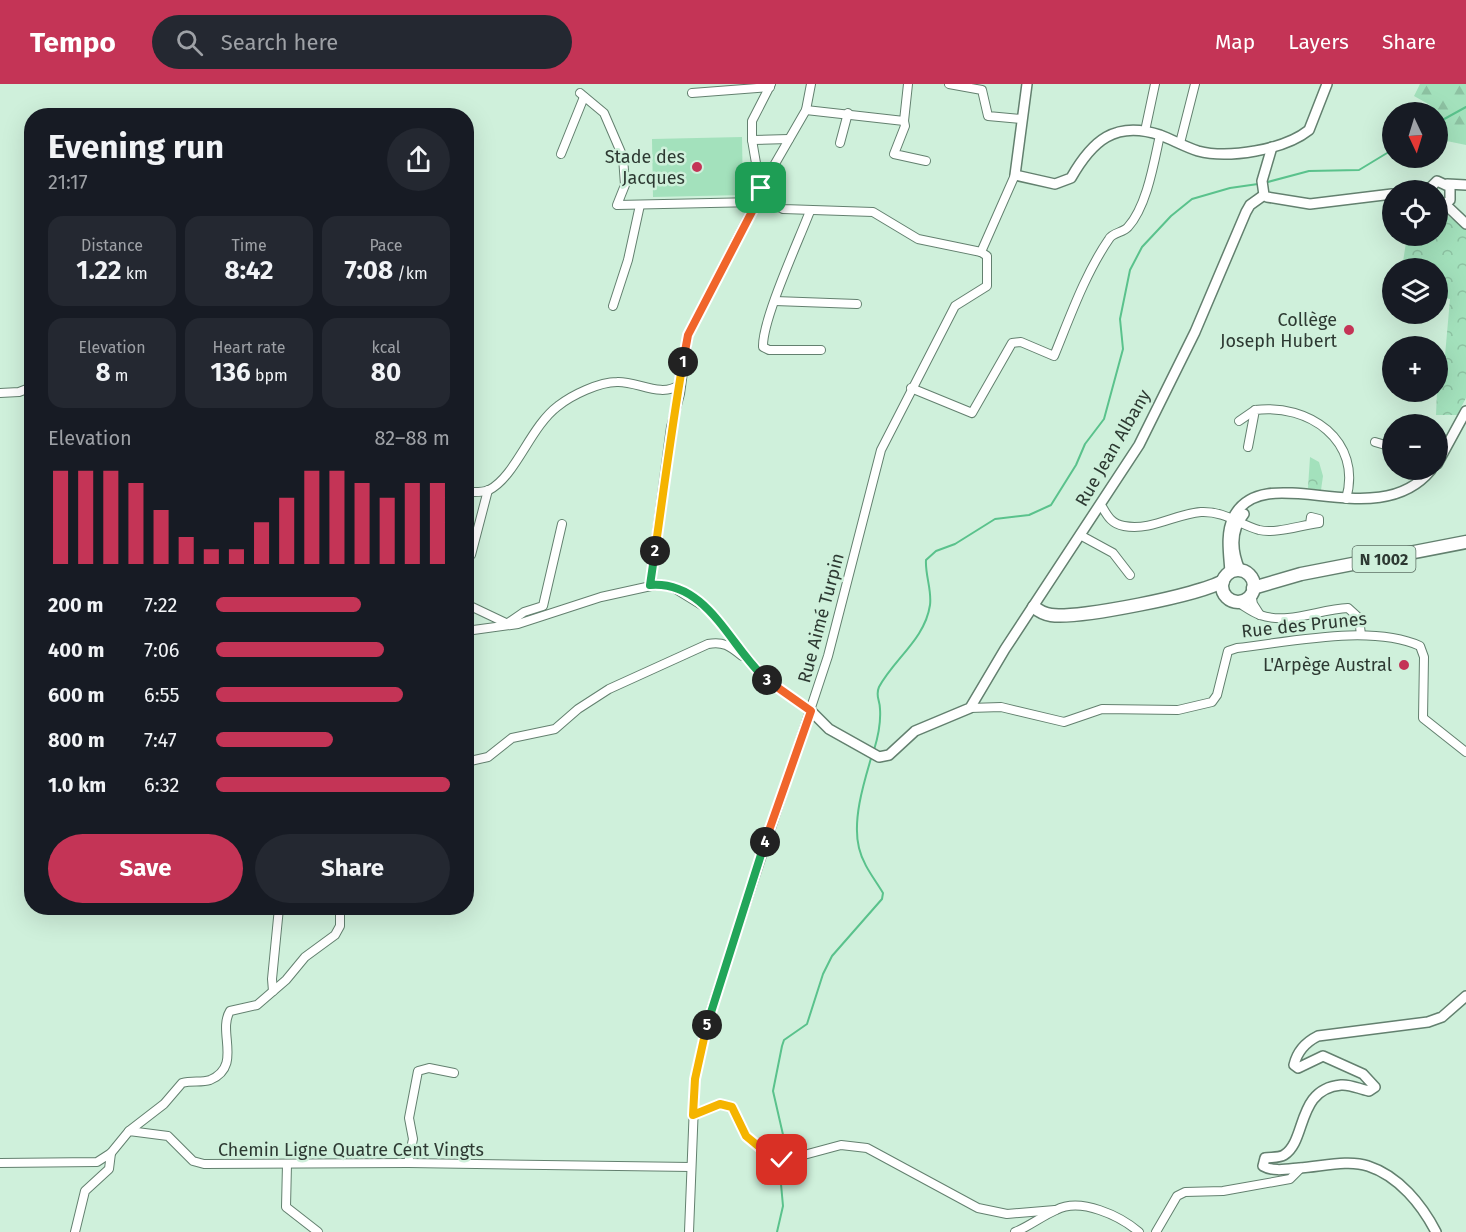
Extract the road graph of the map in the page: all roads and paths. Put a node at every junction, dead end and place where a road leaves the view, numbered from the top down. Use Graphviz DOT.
graph roads {
  1 [pos="811,84"];
  2 [pos="908,84"];
  3 [pos="949,84"];
  4 [pos="1027,84"];
  5 [pos="1155,84"];
  6 [pos="1195,84"];
  7 [pos="1327,84"];
  8 [pos="770,86"];
  9 [pos="692,93"];
  10 [pos="806,110"];
  11 [pos="848,113"];
  12 [pos="1022,119"];
  13 [pos="904,121"];
  14 [pos="1145,132"];
  15 [pos="1160,135"];
  16 [pos="752,140"];
  17 [pos="789,140"];
  18 [pos="840,143"];
  19 [pos="1180,143"];
  20 [pos="1272,147"];
  21 [pos="561,154"];
  22 [pos="926,161"];
  23 [pos="1015,175"];
  24 [pos="1448,184"];
  25 [pos="1466,187"];
  26 [pos="1263,188"];
  27 [pos="761,190"];
  28 [pos="1382,195"];
  29 [pos="1448,200"];
  30 [pos="757,202"];
  31 [pos="1448,204"];
  32 [pos="640,205"];
  33 [pos="810,211"];
  34 [pos="1466,224"];
  35 [pos="981,252"];
  36 [pos="775,301"];
  37 [pos="857,304"];
  38 [pos="613,306"];
  39 [pos="821,350"];
  40 [pos="679,385"];
  41 [pos="911,388"];
  42 [pos="24,390"];
  43 [pos="0,393"];
  44 [pos="1255,410"];
  45 [pos="1466,411"];
  46 [pos="1239,421"];
  47 [pos="1375,442"];
  48 [pos="1382,444"];
  49 [pos="1448,444"];
  50 [pos="1248,447"];
  51 [pos="1416,480"];
  52 [pos="488,490"];
  53 [pos="474,491"];
  54 [pos="1346,499"];
  55 [pos="1101,505"];
  56 [pos="1236,519"];
  57 [pos="562,524"];
  58 [pos="1310,524"];
  59 [pos="1080,535"];
  60 [pos="1466,542"];
  61 [pos="474,544"];
  62 [pos="1130,575"];
  63 [pos="1241,580"];
  64 [pos="650,585"];
  65 [pos="1178,596"];
  66 [pos="1230,598"];
  67 [pos="474,608"];
  68 [pos="1034,608"];
  69 [pos="1261,616"];
  70 [pos="507,624"];
  71 [pos="474,630"];
  72 [pos="1361,635"];
  73 [pos="746,658"];
  74 [pos="970,708"];
  75 [pos="811,711"];
  76 [pos="1466,752"];
  77 [pos="474,760"];
  78 [pos="278,915"];
  79 [pos="340,915"];
  80 [pos="273,991"];
  81 [pos="1466,996"];
  82 [pos="454,1073"];
  83 [pos="693,1115"];
  84 [pos="129,1131"];
  85 [pos="111,1153"];
  86 [pos="0,1163"];
  87 [pos="408,1163"];
  88 [pos="287,1164"];
  89 [pos="691,1167"];
  90 [pos="1301,1168"];
  91 [pos="1055,1210"];
  92 [pos="75,1232"];
  93 [pos="318,1232"];
  94 [pos="688,1232"];
  95 [pos="1015,1232"];
  96 [pos="1139,1232"];
  97 [pos="1156,1232"];
  98 [pos="1436,1232"];
  1 -- 10 [label="street"];
  2 -- 13 [label="street"];
  3 -- 12 [label="street"];
  4 -- 12 [label="street"];
  5 -- 14 [label="street"];
  6 -- 19 [label="street"];
  7 -- 20 [label="street"];
  8 -- 9 [label="street"];
  8 -- 16 [label="street"];
  10 -- 11 [label="street"];
  10 -- 17 [label="street"];
  11 -- 13 [label="street"];
  11 -- 18 [label="street"];
  12 -- 23 [label="street"];
  13 -- 22 [label="street"];
  14 -- 15 [label="street"];
  14 -- 23 [label="street"];
  15 -- 19 [label="street"];
  15 -- 41 [label="street"];
  16 -- 17 [label="street"];
  16 -- 27 [label="street"];
  17 -- 27 [label="street"];
  19 -- 20 [label="street"];
  20 -- 26 [label="street"];
  21 -- 32 [label="street"];
  23 -- 35 [label="street"];
  24 -- 25 [label="street"];
  25 -- 29 [label="street"];
  26 -- 28 [label="street"];
  26 -- 55 [label="street, Rue Jean Albany"];
  27 -- 30 [label="street"];
  27 -- 33 [label="street"];
  30 -- 32 [label="street"];
  30 -- 40 [label="street"];
  31 -- 34 [label="street"];
  32 -- 38 [label="street"];
  33 -- 35 [label="street"];
  33 -- 36 [label="street"];
  35 -- 41 [label="street, Rue Aimé Turpin"];
  36 -- 37 [label="street"];
  36 -- 39 [label="street"];
  40 -- 52 [label="street"];
  40 -- 64 [label="street"];
  41 -- 75 [label="street, Rue Aimé Turpin"];
  42 -- 43 [label="street"];
  44 -- 46 [label="street"];
  44 -- 50 [label="street"];
  44 -- 54 [label="street"];
  45 -- 49 [label="street"];
  47 -- 48 [label="street"];
  51 -- 54 [label="street"];
  52 -- 53 [label="street"];
  52 -- 61 [label="street"];
  54 -- 56 [label="street"];
  55 -- 56 [label="street"];
  55 -- 59 [label="street, Rue Jean Albany"];
  56 -- 58 [label="street"];
  56 -- 63 [label="street"];
  57 -- 70 [label="street"];
  59 -- 62 [label="street"];
  59 -- 68 [label="street, Rue Jean Albany"];
  60 -- 63 [label="main road, N 1002"];
  63 -- 65 [label="main road, N 1002"];
  63 -- 66 [label="main road"];
  63 -- 66 [label="main road"];
  63 -- 69 [label="street"];
  64 -- 70 [label="street"];
  64 -- 73 [label="street"];
  65 -- 66 [label="main road, N 1002"];
  65 -- 68 [label="main road, N 1002"];
  66 -- 69 [label="street"];
  67 -- 70 [label="street"];
  68 -- 74 [label="street, Rue Jean Albany"];
  69 -- 72 [label="street"];
  70 -- 71 [label="street"];
  72 -- 74 [label="street, Rue des Prunes"];
  72 -- 76 [label="street, Rue des Prunes"];
  73 -- 75 [label="street"];
  73 -- 77 [label="street"];
  74 -- 75 [label="street, Rue des Prunes"];
  75 -- 83 [label="street, Rue Aimé Turpin"];
  78 -- 80 [label="street"];
  79 -- 80 [label="street"];
  80 -- 84 [label="street"];
  81 -- 90 [label="street"];
  82 -- 87 [label="street"];
  83 -- 89 [label="street, Rue Aimé Turpin"];
  83 -- 91 [label="street"];
  84 -- 85 [label="street"];
  84 -- 88 [label="street, Chemin Ligne Quatre Cent Vingts"];
  85 -- 86 [label="street"];
  85 -- 92 [label="street"];
  87 -- 88 [label="street, Chemin Ligne Quatre Cent Vingts"];
  87 -- 89 [label="street, Chemin Ligne Quatre Cent Vingts"];
  88 -- 93 [label="street"];
  89 -- 94 [label="street, Rue Aimé Turpin"];
  90 -- 97 [label="street"];
  90 -- 98 [label="street"];
  91 -- 95 [label="street"];
  91 -- 96 [label="street"];
}
